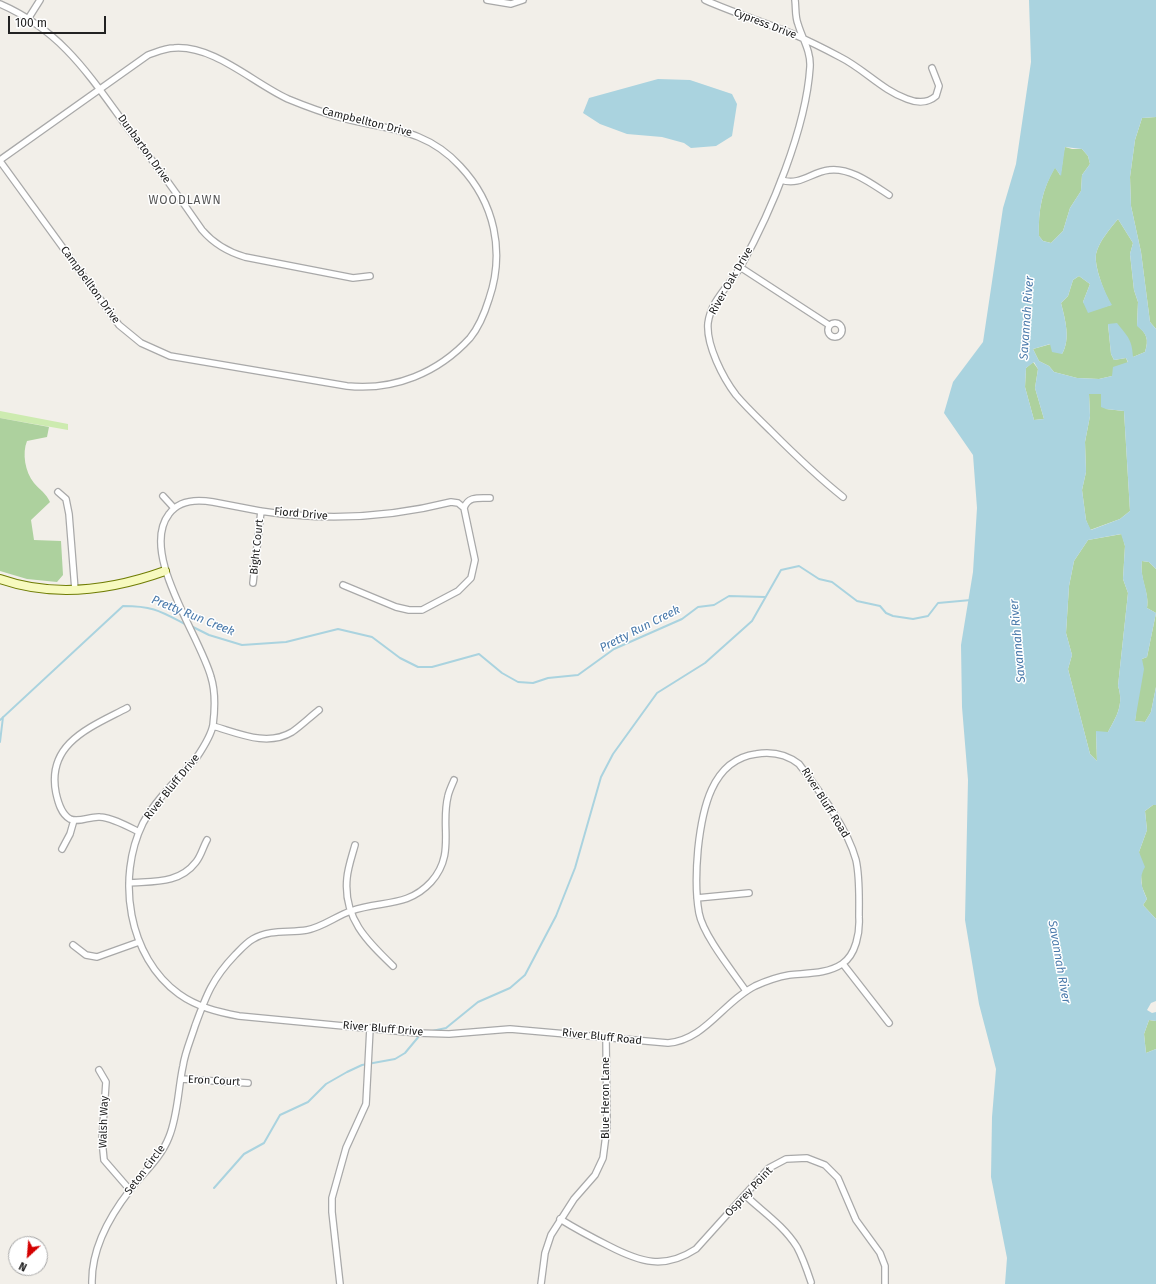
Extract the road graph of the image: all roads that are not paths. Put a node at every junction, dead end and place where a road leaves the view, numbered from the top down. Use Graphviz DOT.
graph roads {
  1 [pos="40,0"];
  2 [pos="487,0"];
  3 [pos="523,0"];
  4 [pos="705,0"];
  5 [pos="795,0"];
  6 [pos="0,4"];
  7 [pos="28,19"];
  8 [pos="804,39"];
  9 [pos="932,68"];
  10 [pos="100,88"];
  11 [pos="0,160"];
  12 [pos="781,180"];
  13 [pos="890,195"];
  14 [pos="740,267"];
  15 [pos="370,276"];
  16 [pos="829,325"];
  17 [pos="58,492"];
  18 [pos="163,496"];
  19 [pos="843,497"];
  20 [pos="490,498"];
  21 [pos="174,508"];
  22 [pos="464,508"];
  23 [pos="260,511"];
  24 [pos="165,572"];
  25 [pos="0,579"];
  26 [pos="253,583"];
  27 [pos="342,585"];
  28 [pos="75,590"];
  29 [pos="127,708"];
  30 [pos="319,710"];
  31 [pos="212,726"];
  32 [pos="454,780"];
  33 [pos="74,820"];
  34 [pos="139,832"];
  35 [pos="208,840"];
  36 [pos="355,845"];
  37 [pos="62,849"];
  38 [pos="129,883"];
  39 [pos="749,893"];
  40 [pos="697,898"];
  41 [pos="352,910"];
  42 [pos="139,942"];
  43 [pos="73,945"];
  44 [pos="843,964"];
  45 [pos="393,966"];
  46 [pos="746,991"];
  47 [pos="203,1006"];
  48 [pos="889,1023"];
  49 [pos="370,1028"];
  50 [pos="489,1030"];
  51 [pos="606,1037"];
  52 [pos="99,1070"];
  53 [pos="181,1080"];
  54 [pos="248,1083"];
  55 [pos="130,1190"];
  56 [pos="746,1196"];
  57 [pos="560,1219"];
  58 [pos="811,1282"];
  59 [pos="92,1284"];
  60 [pos="340,1284"];
  61 [pos="541,1284"];
  62 [pos="885,1284"];
  1 -- 7 [label="street"];
  2 -- 3 [label="street"];
  4 -- 8 [label="street, Cypress Drive"];
  5 -- 8 [label="street, River Oak Drive"];
  6 -- 7 [label="street, Dunbarton Drive"];
  7 -- 10 [label="street, Dunbarton Drive"];
  8 -- 9 [label="street, Cypress Drive"];
  8 -- 12 [label="street, River Oak Drive"];
  10 -- 11 [label="street, Campbellton Drive"];
  10 -- 11 [label="street, Campbellton Drive"];
  10 -- 15 [label="street, Dunbarton Drive"];
  12 -- 13 [label="street"];
  12 -- 14 [label="street, River Oak Drive"];
  14 -- 16 [label="street"];
  14 -- 19 [label="street, River Oak Drive"];
  17 -- 28 [label="street"];
  18 -- 21 [label="street"];
  20 -- 22 [label="street"];
  21 -- 23 [label="street, Fiord Drive"];
  21 -- 24 [label="street"];
  22 -- 23 [label="street, Fiord Drive"];
  22 -- 27 [label="street"];
  23 -- 26 [label="street, Bight Court"];
  24 -- 28 [label="street"];
  24 -- 31 [label="street, River Bluff Drive"];
  25 -- 28 [label="street"];
  29 -- 33 [label="street"];
  30 -- 31 [label="street"];
  31 -- 34 [label="street, River Bluff Drive"];
  32 -- 41 [label="street, Seton Circle"];
  33 -- 34 [label="street"];
  33 -- 37 [label="street"];
  34 -- 38 [label="street, River Bluff Drive"];
  35 -- 38 [label="street"];
  36 -- 41 [label="street"];
  38 -- 42 [label="street, River Bluff Drive"];
  39 -- 40 [label="street"];
  40 -- 44 [label="street, River Bluff Road"];
  40 -- 46 [label="street, River Bluff Road"];
  41 -- 45 [label="street"];
  41 -- 47 [label="street, Seton Circle"];
  42 -- 43 [label="street"];
  42 -- 47 [label="street, River Bluff Drive"];
  44 -- 46 [label="street, River Bluff Road"];
  44 -- 48 [label="street"];
  46 -- 51 [label="street, River Bluff Road"];
  47 -- 49 [label="street, River Bluff Drive"];
  47 -- 53 [label="street, Seton Circle"];
  49 -- 50 [label="street, River Bluff Drive"];
  49 -- 60 [label="street"];
  50 -- 51 [label="street, River Bluff Road"];
  51 -- 57 [label="street, Blue Heron Lane"];
  52 -- 55 [label="street, Walsh Way"];
  53 -- 54 [label="street, Eron Court"];
  53 -- 55 [label="street, Seton Circle"];
  55 -- 59 [label="street, Seton Circle"];
  56 -- 57 [label="street, Osprey Point"];
  56 -- 58 [label="street"];
  56 -- 62 [label="street, Osprey Point"];
  57 -- 61 [label="street, Blue Heron Lane"];
}
